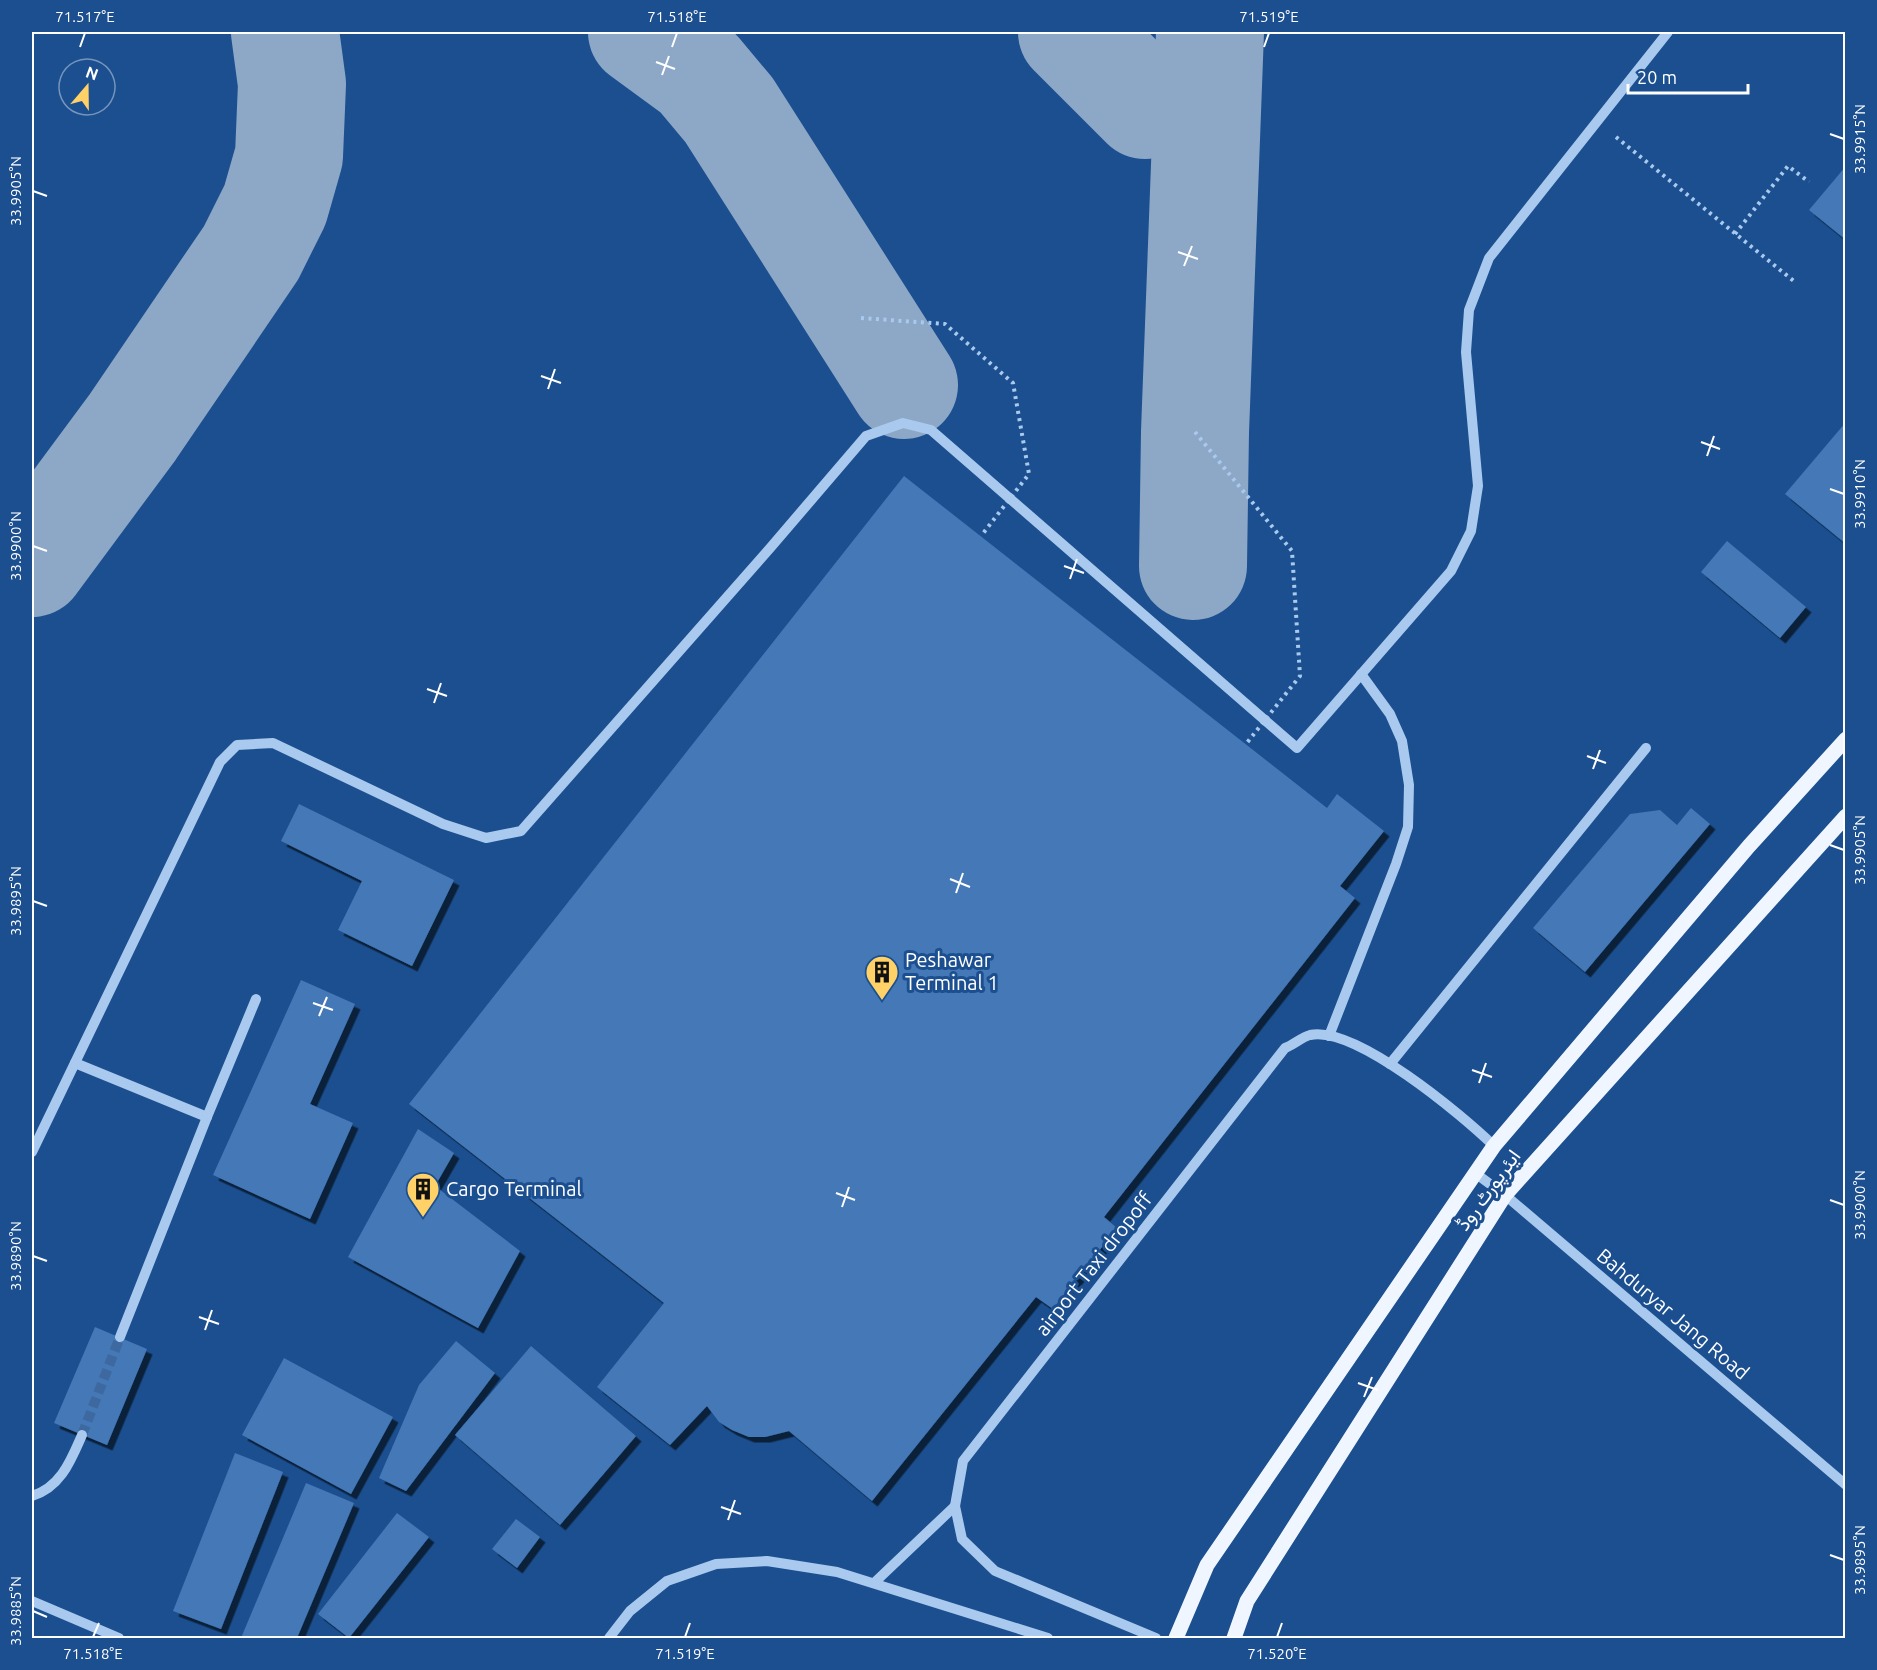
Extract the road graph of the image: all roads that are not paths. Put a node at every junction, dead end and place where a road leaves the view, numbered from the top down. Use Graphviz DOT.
graph roads {
  1 [pos="1668,32"];
  2 [pos="1360,674"];
  3 [pos="1845,739"];
  4 [pos="1646,748"];
  5 [pos="1845,816"];
  6 [pos="256,999"];
  7 [pos="1329,1036"];
  8 [pos="75,1063"];
  9 [pos="1390,1064"];
  10 [pos="207,1117"];
  11 [pos="1494,1146"];
  12 [pos="32,1152"];
  13 [pos="1476,1173"];
  14 [pos="1505,1195"];
  15 [pos="120,1337"];
  16 [pos="82,1435"];
  17 [pos="1845,1485"];
  18 [pos="32,1496"];
  19 [pos="955,1506"];
  20 [pos="874,1583"];
  21 [pos="32,1601"];
  22 [pos="119,1638"];
  23 [pos="609,1638"];
  24 [pos="1048,1638"];
  25 [pos="1156,1638"];
  26 [pos="1176,1638"];
  27 [pos="1234,1638"];
  1 -- 2 [label="street"];
  2 -- 7 [label="street"];
  2 -- 8 [label="street"];
  3 -- 11 [label="main road"];
  4 -- 9 [label="street"];
  5 -- 14 [label="main road, ایئرپورٹ روڈ"];
  6 -- 10 [label="street"];
  7 -- 9 [label="street, airport Taxi dropoff"];
  7 -- 19 [label="street, airport Taxi dropoff"];
  8 -- 10 [label="street"];
  8 -- 12 [label="street"];
  9 -- 11 [label="street, airport Taxi dropoff"];
  10 -- 15 [label="street"];
  11 -- 13 [label="main road"];
  13 -- 14 [label="street, Bahduryar Jang Road"];
  13 -- 26 [label="main road"];
  14 -- 17 [label="street, Bahduryar Jang Road"];
  14 -- 27 [label="main road, ایئرپورٹ روڈ"];
  16 -- 18 [label="street"];
  19 -- 20 [label="street"];
  19 -- 25 [label="street, airport Taxi dropoff"];
  20 -- 23 [label="street"];
  20 -- 24 [label="street"];
  21 -- 22 [label="street"];
}
